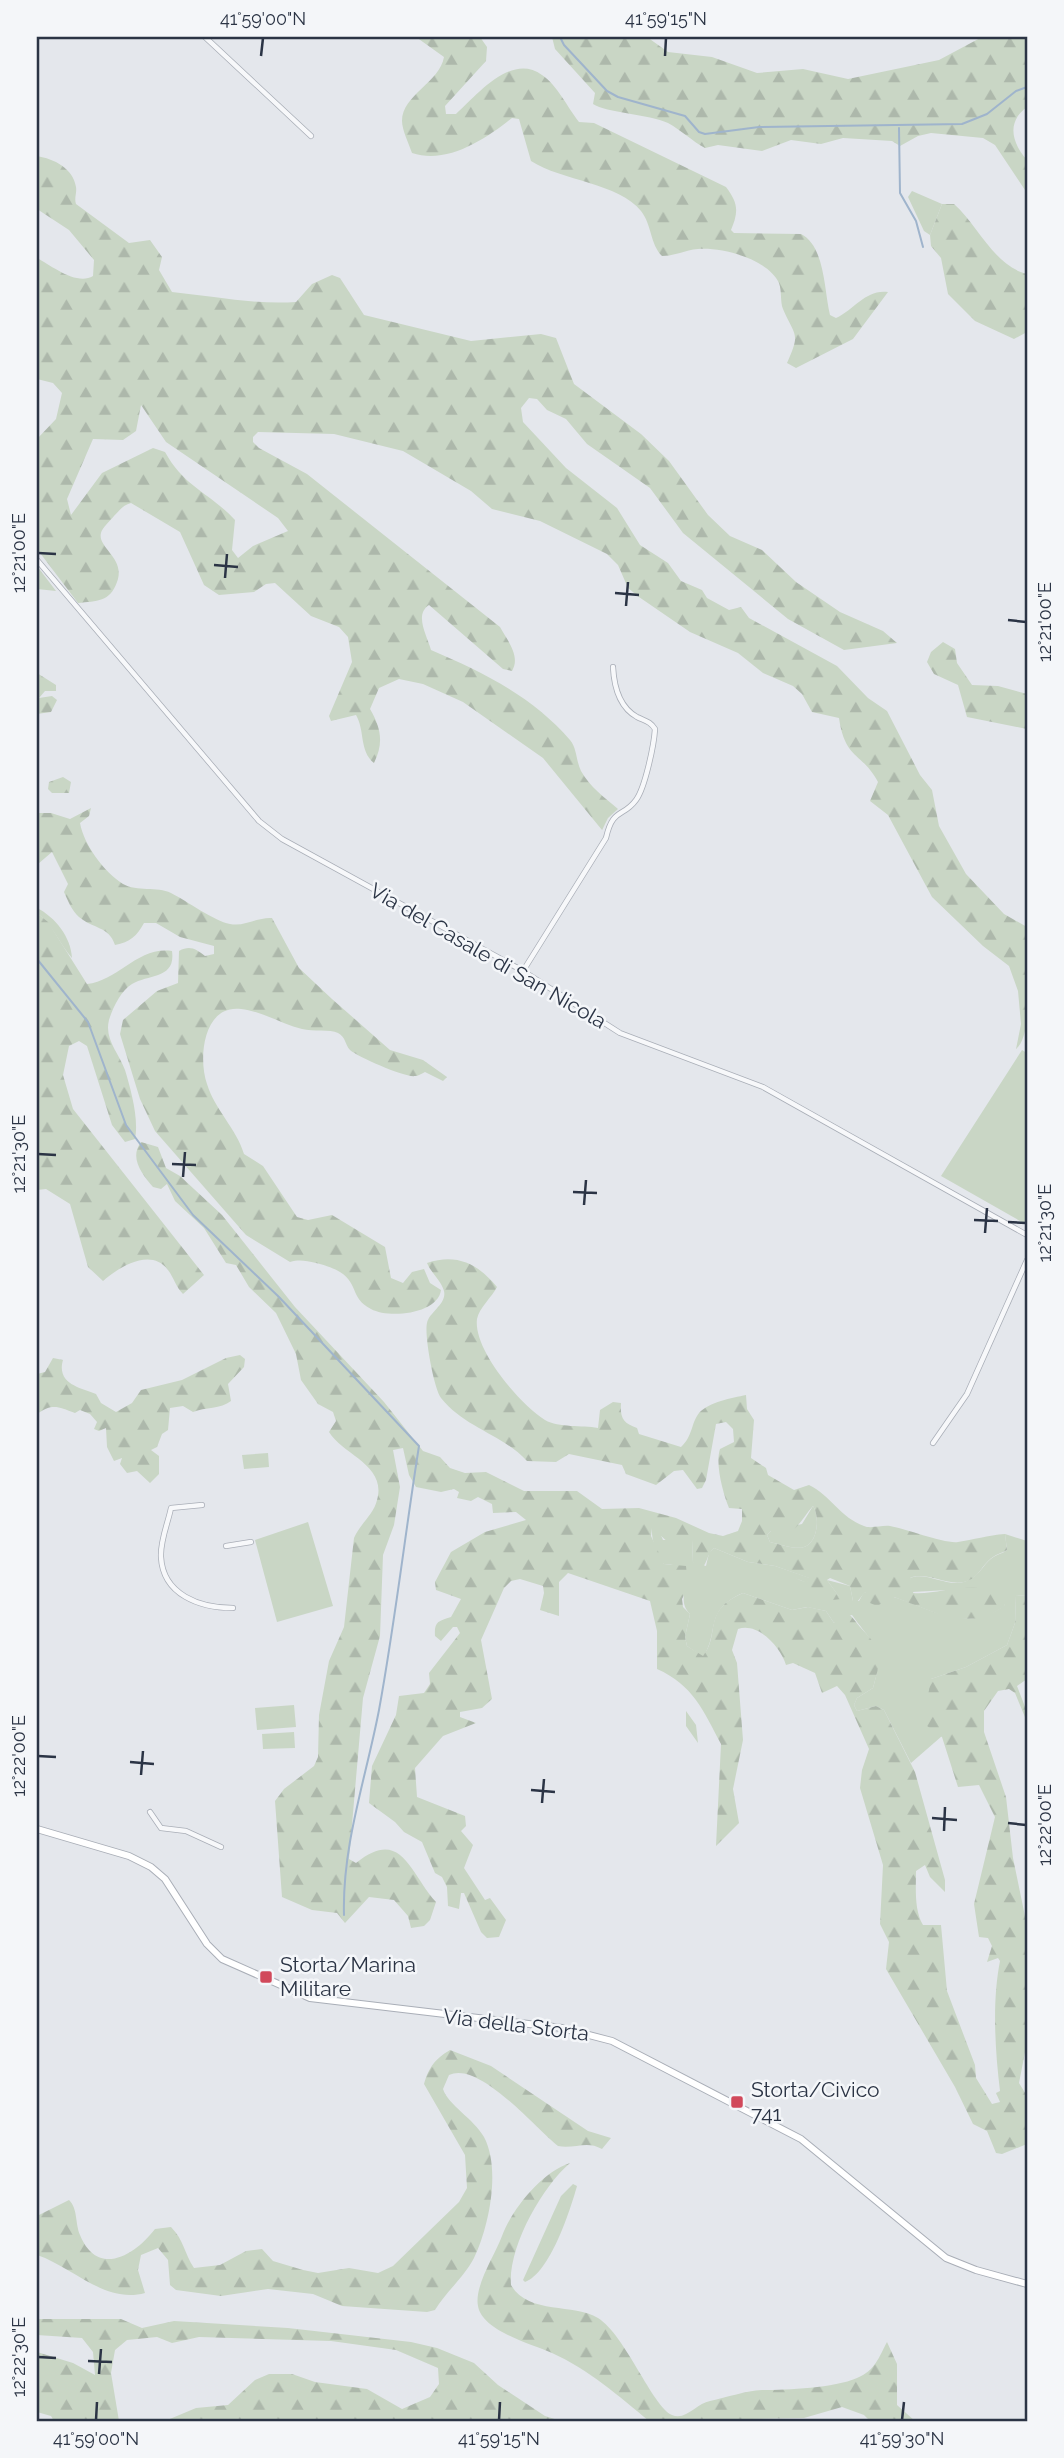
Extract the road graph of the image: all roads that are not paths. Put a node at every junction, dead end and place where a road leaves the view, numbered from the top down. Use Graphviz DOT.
graph roads {
  1 [pos="205,37"];
  2 [pos="312,136"];
  3 [pos="37,560"];
  4 [pos="613,667"];
  5 [pos="523,971"];
  6 [pos="1027,1235"];
  7 [pos="1027,1260"];
  8 [pos="933,1443"];
  9 [pos="202,1505"];
  10 [pos="251,1542"];
  11 [pos="226,1546"];
  12 [pos="233,1608"];
  13 [pos="150,1811"];
  14 [pos="37,1829"];
  15 [pos="221,1847"];
  16 [pos="1027,2284"];
  1 -- 2 [label="street"];
  3 -- 5 [label="street, Via del Casale di San Nicola"];
  4 -- 5 [label="street"];
  5 -- 6 [label="street, Via del Casale di San Nicola"];
  7 -- 8 [label="street"];
  9 -- 12 [label="street"];
  10 -- 11 [label="street"];
  13 -- 15 [label="street"];
  14 -- 16 [label="main road, Via della Storta"];
}
